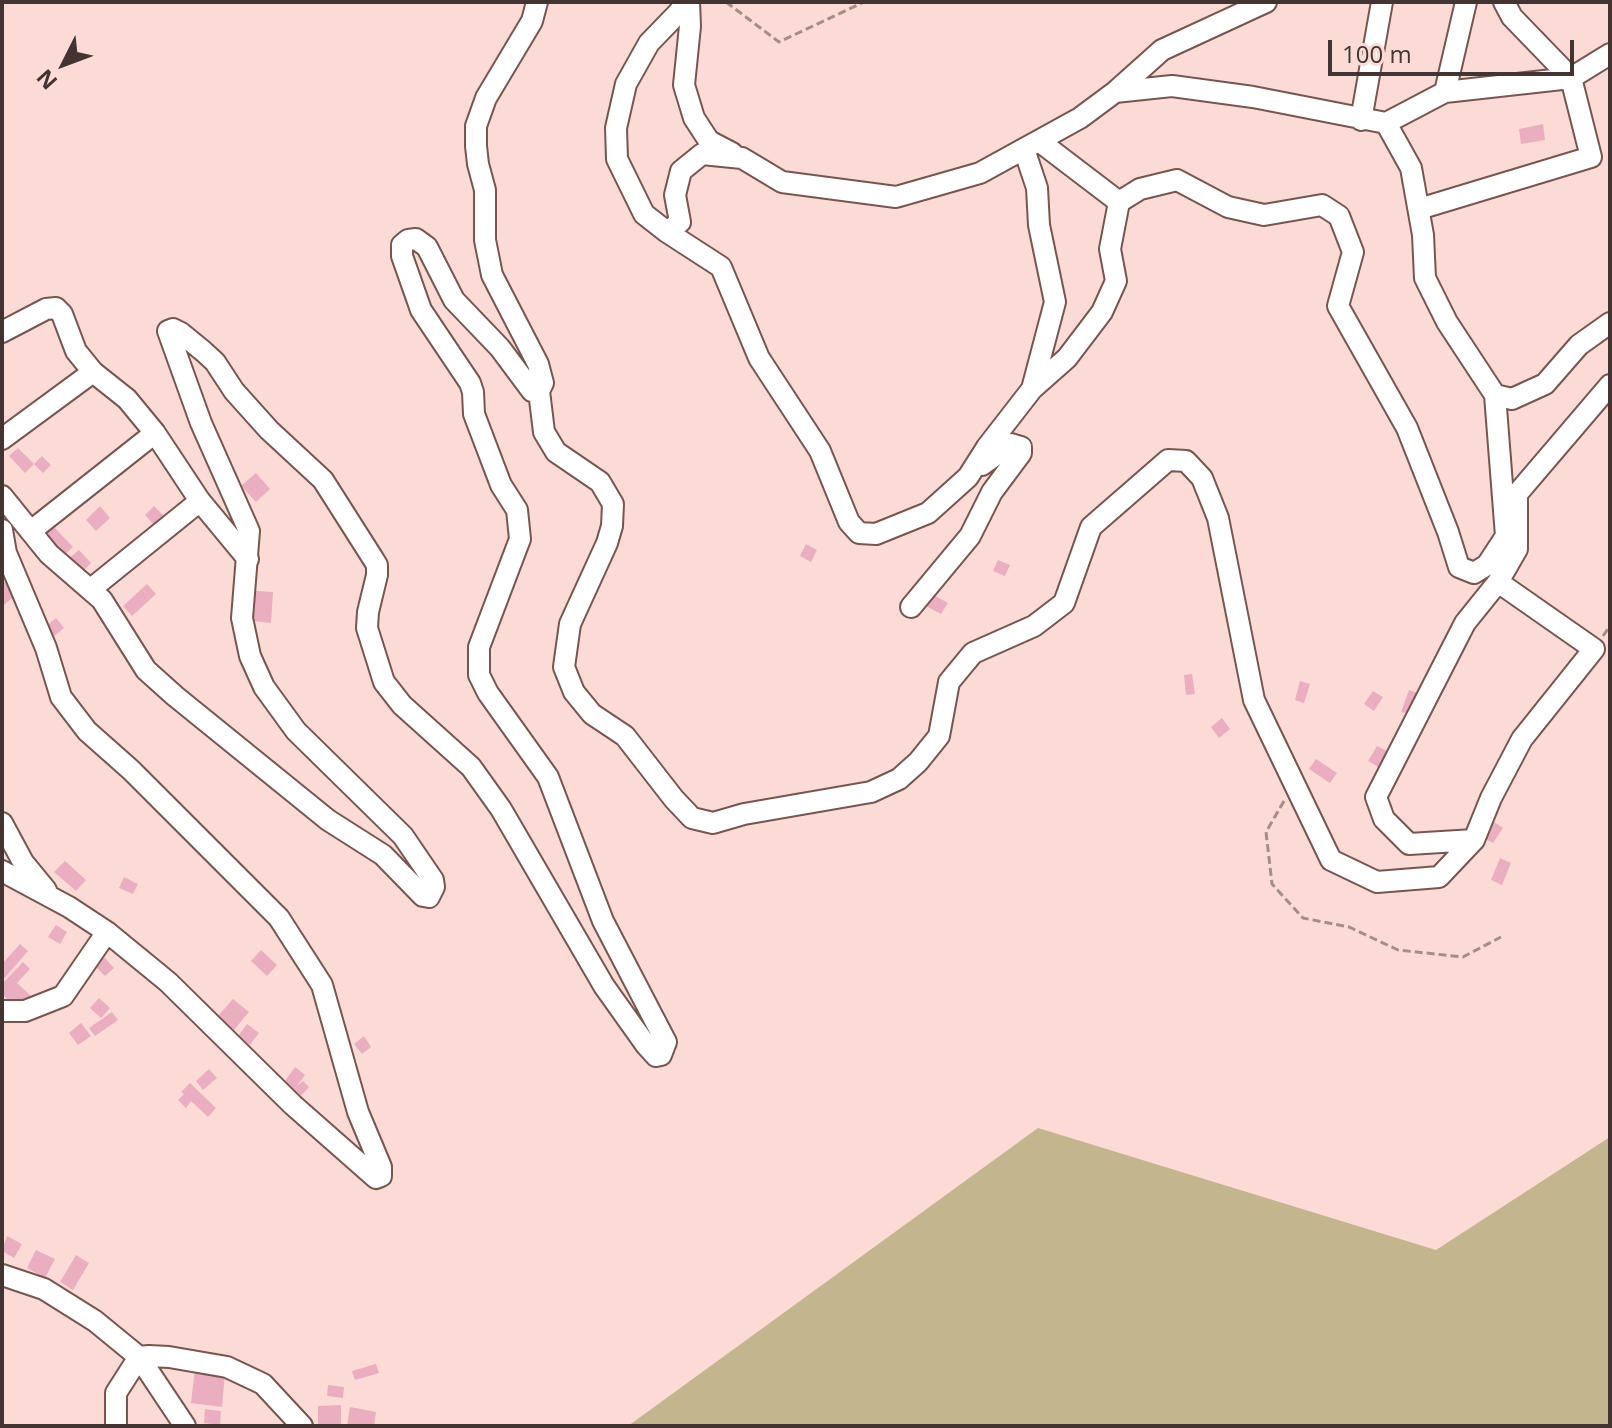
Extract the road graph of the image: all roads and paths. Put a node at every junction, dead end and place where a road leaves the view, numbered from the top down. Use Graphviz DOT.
graph roads {
  1 [pos="537,2"];
  2 [pos="686,2"];
  3 [pos="726,2"];
  4 [pos="864,2"];
  5 [pos="1266,2"];
  6 [pos="1382,2"];
  7 [pos="1466,2"];
  8 [pos="1504,2"];
  9 [pos="1610,54"];
  10 [pos="1571,78"];
  11 [pos="1115,92"];
  12 [pos="1445,92"];
  13 [pos="1361,120"];
  14 [pos="1386,123"];
  15 [pos="1032,145"];
  16 [pos="742,158"];
  17 [pos="1119,202"];
  18 [pos="1419,209"];
  19 [pos="667,232"];
  20 [pos="1610,323"];
  21 [pos="2,332"];
  22 [pos="93,372"];
  23 [pos="1610,385"];
  24 [pos="1032,389"];
  25 [pos="539,391"];
  26 [pos="1495,395"];
  27 [pos="155,433"];
  28 [pos="2,439"];
  29 [pos="968,477"];
  30 [pos="1510,495"];
  31 [pos="2,496"];
  32 [pos="200,501"];
  33 [pos="2,530"];
  34 [pos="31,531"];
  35 [pos="4,555"];
  36 [pos="248,559"];
  37 [pos="1498,582"];
  38 [pos="91,589"];
  39 [pos="911,607"];
  40 [pos="1293,784"];
  41 [pos="2,823"];
  42 [pos="1474,840"];
  43 [pos="6,881"];
  44 [pos="53,899"];
  45 [pos="107,932"];
  46 [pos="1501,937"];
  47 [pos="2,1011"];
  48 [pos="2,1275"];
  49 [pos="139,1357"];
  50 [pos="116,1426"];
  51 [pos="185,1426"];
  52 [pos="302,1426"];
  1 -- 25 [label="street"];
  2 -- 16 [label="street"];
  2 -- 19 [label="street"];
  3 -- 4 [label="path"];
  5 -- 11 [label="street"];
  6 -- 13 [label="street"];
  7 -- 12 [label="street"];
  8 -- 10 [label="street"];
  9 -- 10 [label="street"];
  10 -- 12 [label="street"];
  10 -- 18 [label="street"];
  11 -- 13 [label="street"];
  11 -- 15 [label="street"];
  12 -- 14 [label="street"];
  13 -- 14 [label="street"];
  14 -- 18 [label="street"];
  15 -- 16 [label="street"];
  15 -- 17 [label="street"];
  15 -- 24 [label="street"];
  16 -- 19 [label="street"];
  17 -- 24 [label="street"];
  17 -- 30 [label="street"];
  18 -- 26 [label="street"];
  19 -- 29 [label="street"];
  20 -- 26 [label="street"];
  21 -- 22 [label="street"];
  22 -- 27 [label="street"];
  22 -- 28 [label="street"];
  23 -- 30 [label="street"];
  24 -- 29 [label="street"];
  25 -- 36 [label="street"];
  25 -- 40 [label="street"];
  26 -- 30 [label="street"];
  27 -- 32 [label="street"];
  27 -- 34 [label="street"];
  29 -- 39 [label="street"];
  30 -- 37 [label="street"];
  31 -- 34 [label="street"];
  32 -- 36 [label="street"];
  32 -- 38 [label="street"];
  33 -- 35 [label="street"];
  34 -- 38 [label="street"];
  35 -- 45 [label="street"];
  36 -- 38 [label="street"];
  37 -- 42 [label="street"];
  37 -- 42 [label="street"];
  40 -- 42 [label="street"];
  40 -- 46 [label="path"];
  41 -- 44 [label="street"];
  43 -- 44 [label="street"];
  44 -- 45 [label="street"];
  45 -- 47 [label="street"];
  48 -- 49 [label="street"];
  49 -- 50 [label="street"];
  49 -- 51 [label="street"];
  49 -- 52 [label="street"];
}
